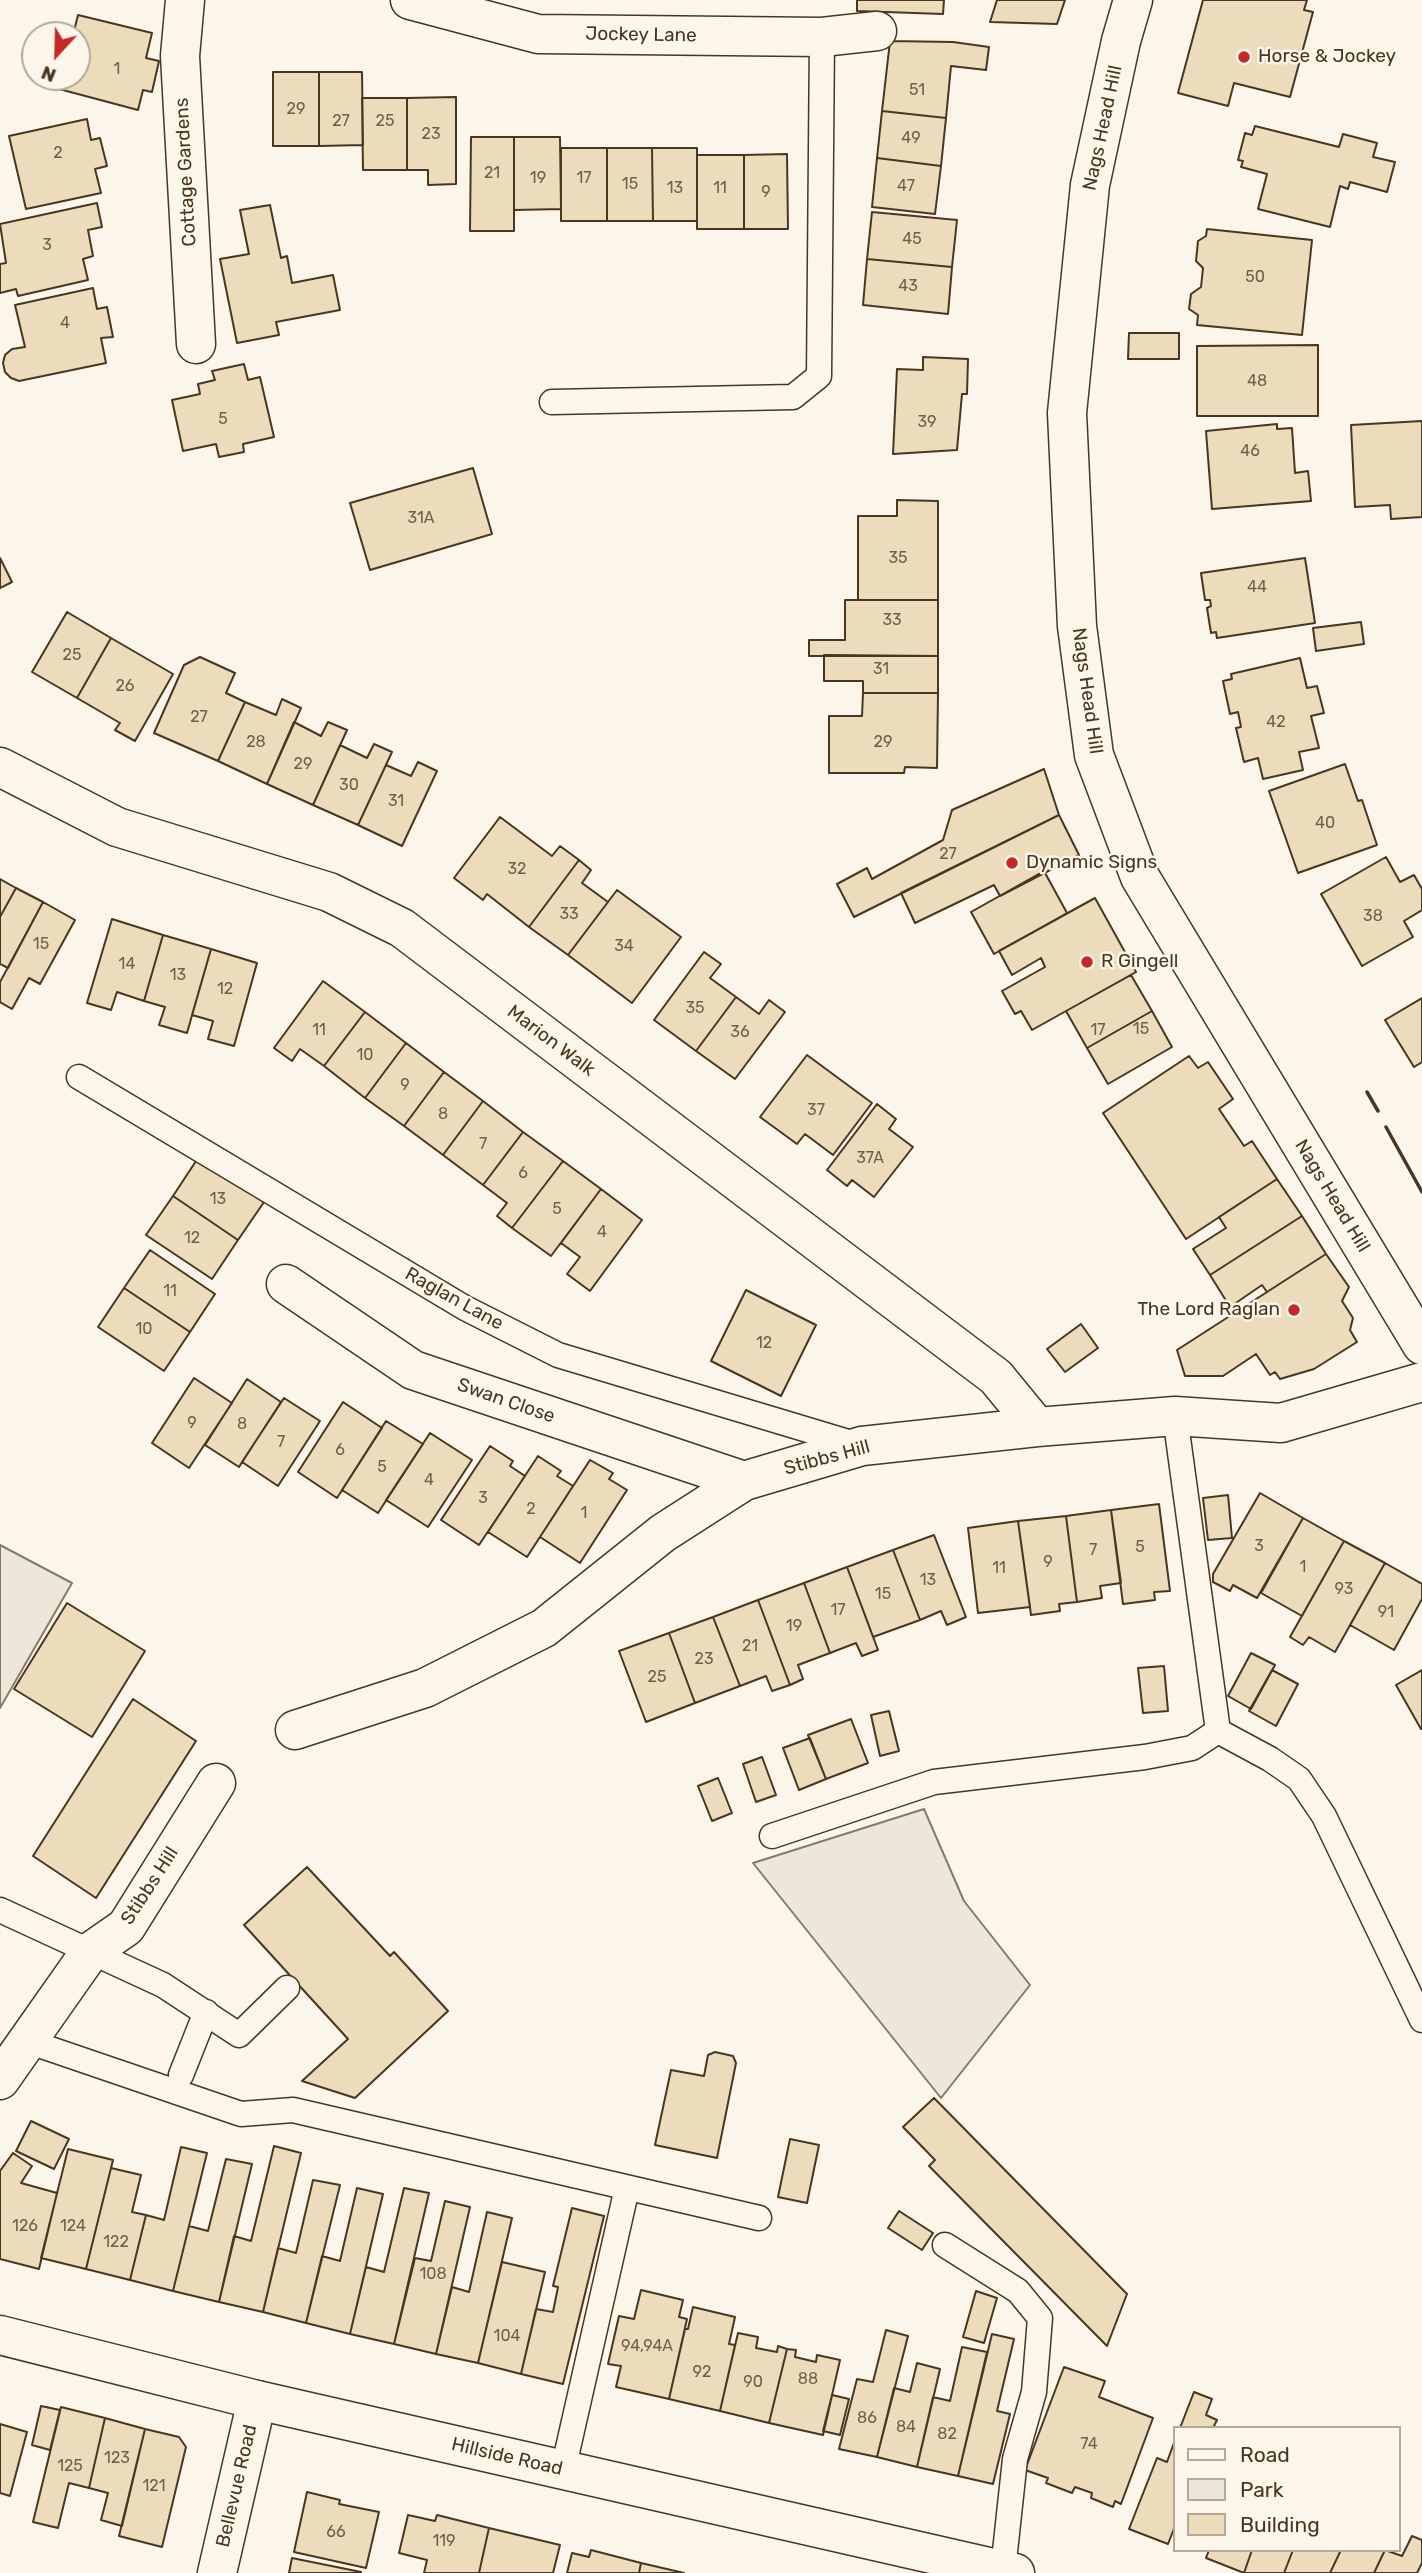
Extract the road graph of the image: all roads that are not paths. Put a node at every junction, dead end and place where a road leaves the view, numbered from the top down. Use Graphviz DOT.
graph roads {
  1 [pos="186,0"];
  2 [pos="410,0"];
  3 [pos="1133,0"];
  4 [pos="877,31"];
  5 [pos="822,37"];
  6 [pos="196,344"];
  7 [pos="552,402"];
  8 [pos="0,767"];
  9 [pos="79,1077"];
  10 [pos="286,1284"];
  11 [pos="1422,1345"];
  12 [pos="1422,1382"];
  13 [pos="1175,1416"];
  14 [pos="1037,1427"];
  15 [pos="862,1446"];
  16 [pos="744,1481"];
  17 [pos="295,1730"];
  18 [pos="1218,1731"];
  19 [pos="216,1783"];
  20 [pos="772,1836"];
  21 [pos="0,1910"];
  22 [pos="90,1952"];
  23 [pos="287,1989"];
  24 [pos="206,2012"];
  25 [pos="1422,2020"];
  26 [pos="27,2040"];
  27 [pos="181,2076"];
  28 [pos="0,2080"];
  29 [pos="626,2188"];
  30 [pos="759,2218"];
  31 [pos="945,2245"];
  32 [pos="0,2335"];
  33 [pos="257,2400"];
  34 [pos="563,2470"];
  35 [pos="1009,2572"];
  36 [pos="217,2573"];
  1 -- 6 [label="street, Cottage Gardens"];
  2 -- 5 [label="street, Jockey Lane"];
  3 -- 11 [label="street, Nags Head Hill"];
  4 -- 5 [label="street, Jockey Lane"];
  5 -- 7 [label="lane"];
  8 -- 14 [label="street, Marion Walk"];
  9 -- 15 [label="lane, Raglan Lane"];
  10 -- 16 [label="street, Swan Close"];
  12 -- 13 [label="street, Stibbs Hill"];
  13 -- 14 [label="street, Stibbs Hill"];
  13 -- 18 [label="lane"];
  14 -- 15 [label="street, Stibbs Hill"];
  15 -- 16 [label="street, Stibbs Hill"];
  16 -- 17 [label="street, Stibbs Hill"];
  18 -- 20 [label="lane"];
  18 -- 25 [label="lane"];
  19 -- 22 [label="street, Stibbs Hill"];
  21 -- 22 [label="lane"];
  22 -- 24 [label="lane"];
  22 -- 26 [label="street, Stibbs Hill"];
  23 -- 24 [label="lane"];
  24 -- 27 [label="lane"];
  26 -- 28 [label="street, Stibbs Hill"];
  26 -- 29 [label="lane"];
  29 -- 30 [label="lane"];
  29 -- 34 [label="lane"];
  31 -- 35 [label="lane"];
  32 -- 33 [label="street, Hillside Road"];
  33 -- 34 [label="street, Hillside Road"];
  33 -- 36 [label="street, Bellevue Road"];
  34 -- 35 [label="street, Hillside Road"];
}
